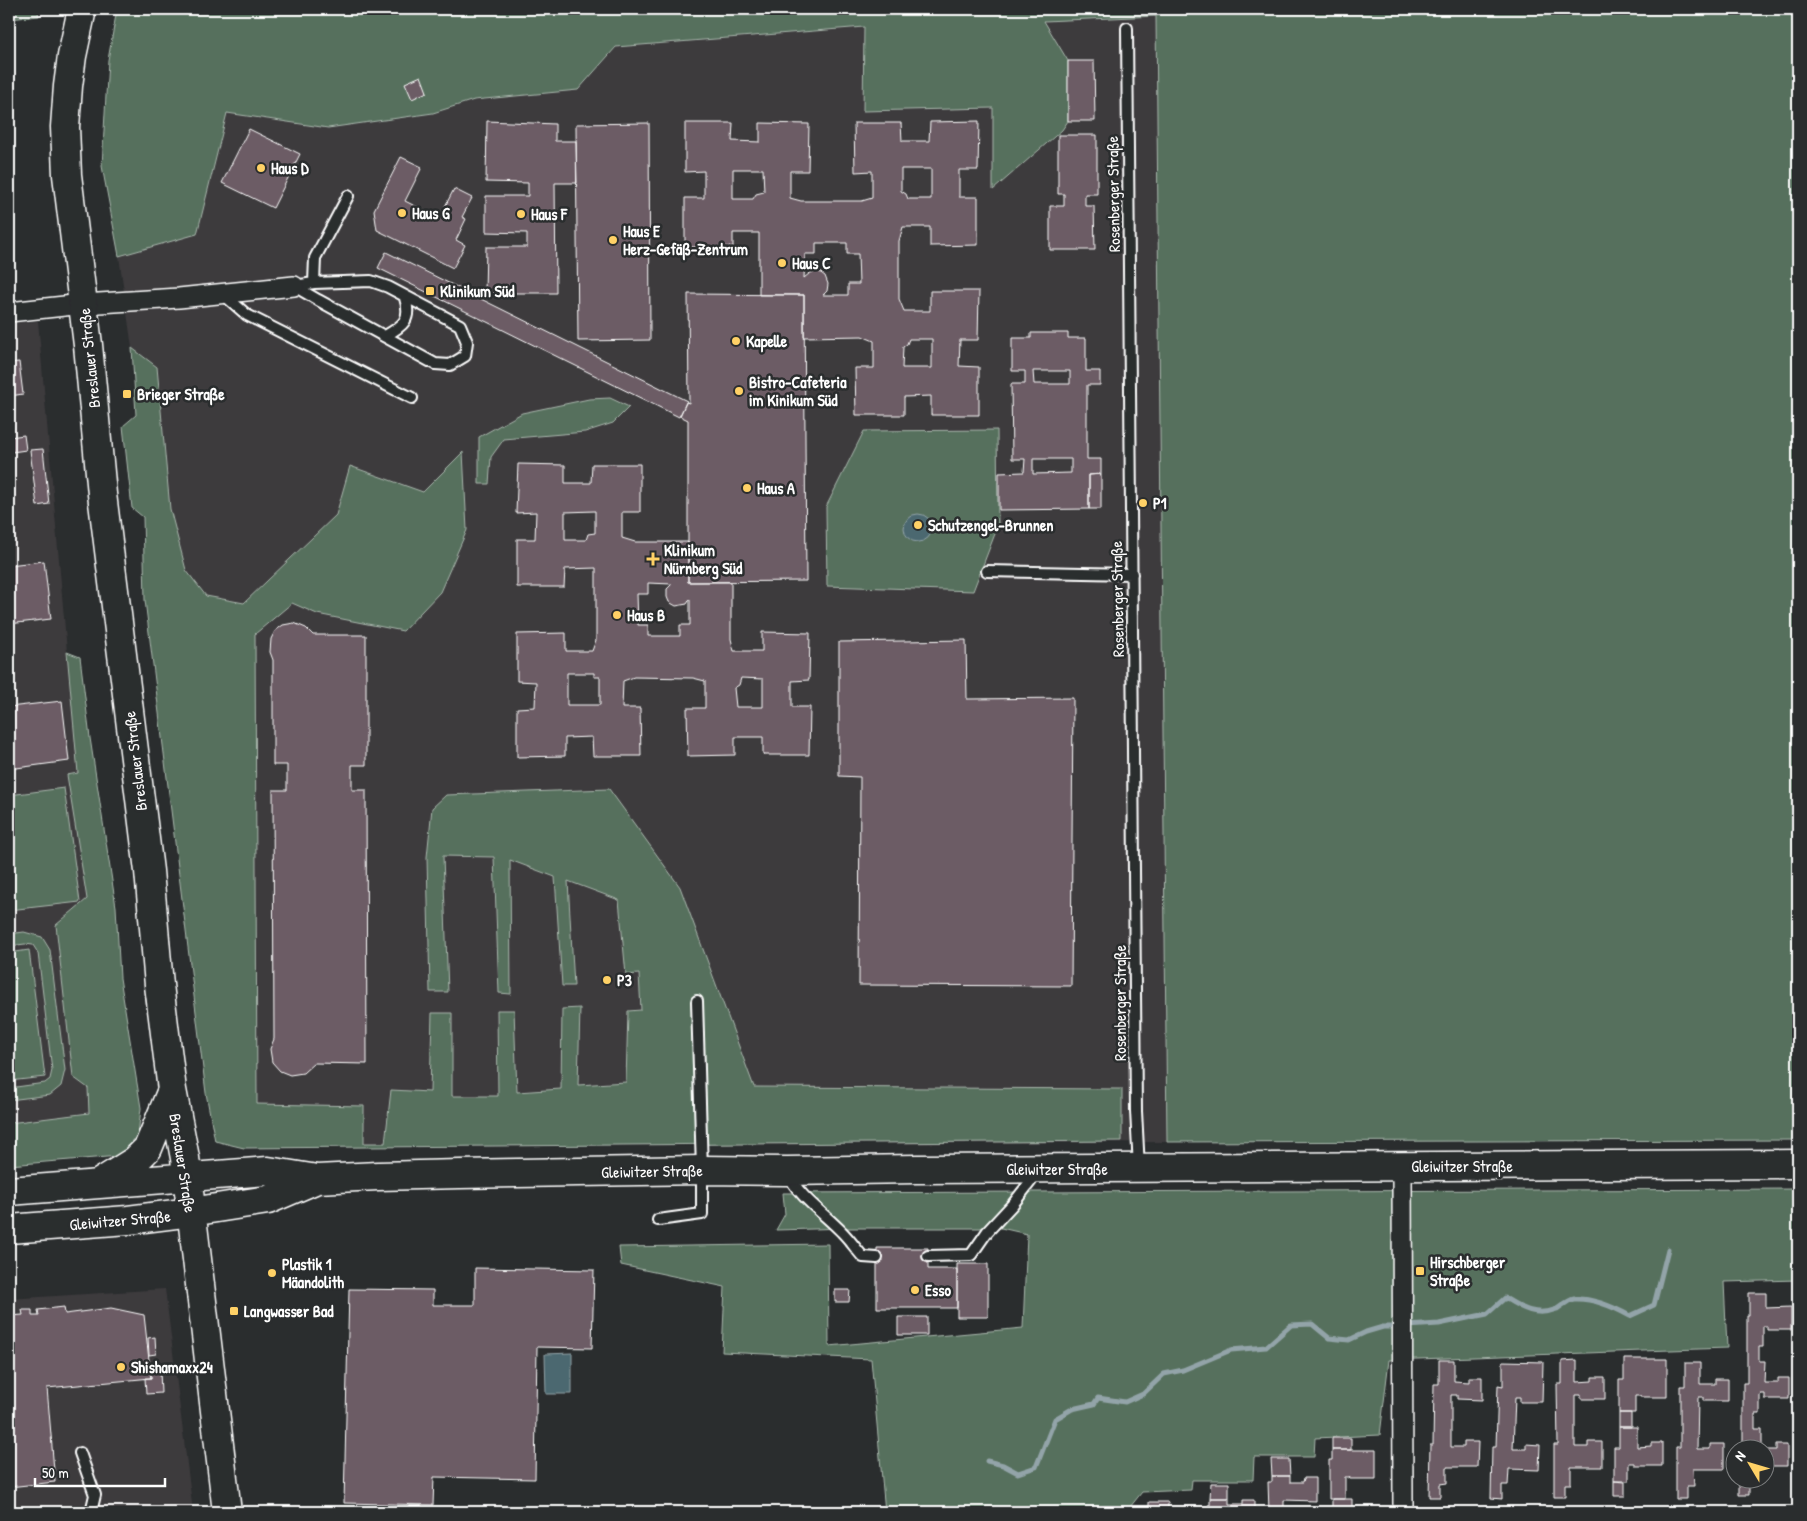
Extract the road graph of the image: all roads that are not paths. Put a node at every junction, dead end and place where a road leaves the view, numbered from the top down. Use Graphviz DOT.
graph roads {
  1 [pos="82,9"];
  2 [pos="1127,28"];
  3 [pos="348,196"];
  4 [pos="314,283"];
  5 [pos="294,286"];
  6 [pos="223,294"];
  7 [pos="405,298"];
  8 [pos="83,304"];
  9 [pos="9,312"];
  10 [pos="385,336"];
  11 [pos="412,398"];
  12 [pos="987,571"];
  13 [pos="1132,574"];
  14 [pos="697,1001"];
  15 [pos="172,1090"];
  16 [pos="1798,1164"];
  17 [pos="1402,1166"];
  18 [pos="1040,1169"];
  19 [pos="1139,1169"];
  20 [pos="702,1170"];
  21 [pos="787,1171"];
  22 [pos="187,1177"];
  23 [pos="317,1179"];
  24 [pos="98,1184"];
  25 [pos="9,1191"];
  26 [pos="191,1212"];
  27 [pos="658,1220"];
  28 [pos="9,1229"];
  29 [pos="928,1256"];
  30 [pos="877,1258"];
  31 [pos="80,1453"];
  32 [pos="91,1512"];
  33 [pos="227,1512"];
  34 [pos="1403,1512"];
  1 -- 8 [label="main road, Breslauer Straße"];
  2 -- 13 [label="lane, Rosenberger Straße"];
  3 -- 4 [label="lane"];
  4 -- 5 [label="lane"];
  4 -- 7 [label="lane"];
  5 -- 6 [label="street"];
  5 -- 10 [label="lane"];
  6 -- 8 [label="street"];
  6 -- 11 [label="lane"];
  7 -- 10 [label="lane"];
  7 -- 10 [label="lane"];
  8 -- 9 [label="street"];
  8 -- 15 [label="main road, Breslauer Straße"];
  12 -- 13 [label="lane"];
  13 -- 19 [label="lane, Rosenberger Straße"];
  14 -- 20 [label="lane"];
  15 -- 22 [label="main road, Breslauer Straße"];
  15 -- 24 [label="main road"];
  16 -- 17 [label="main road, Gleiwitzer Straße"];
  17 -- 19 [label="main road, Gleiwitzer Straße"];
  17 -- 34 [label="street"];
  18 -- 19 [label="main road, Gleiwitzer Straße"];
  18 -- 21 [label="main road, Gleiwitzer Straße"];
  18 -- 29 [label="lane"];
  20 -- 21 [label="main road, Gleiwitzer Straße"];
  20 -- 23 [label="main road, Gleiwitzer Straße"];
  20 -- 27 [label="lane"];
  21 -- 30 [label="lane"];
  22 -- 23 [label="main road, Gleiwitzer Straße"];
  22 -- 24 [label="main road, Gleiwitzer Straße"];
  22 -- 26 [label="main road, Breslauer Straße"];
  23 -- 26 [label="main road, Gleiwitzer Straße"];
  24 -- 25 [label="main road, Gleiwitzer Straße"];
  26 -- 28 [label="main road, Gleiwitzer Straße"];
  26 -- 33 [label="main road, Breslauer Straße"];
  31 -- 32 [label="lane"];
}
